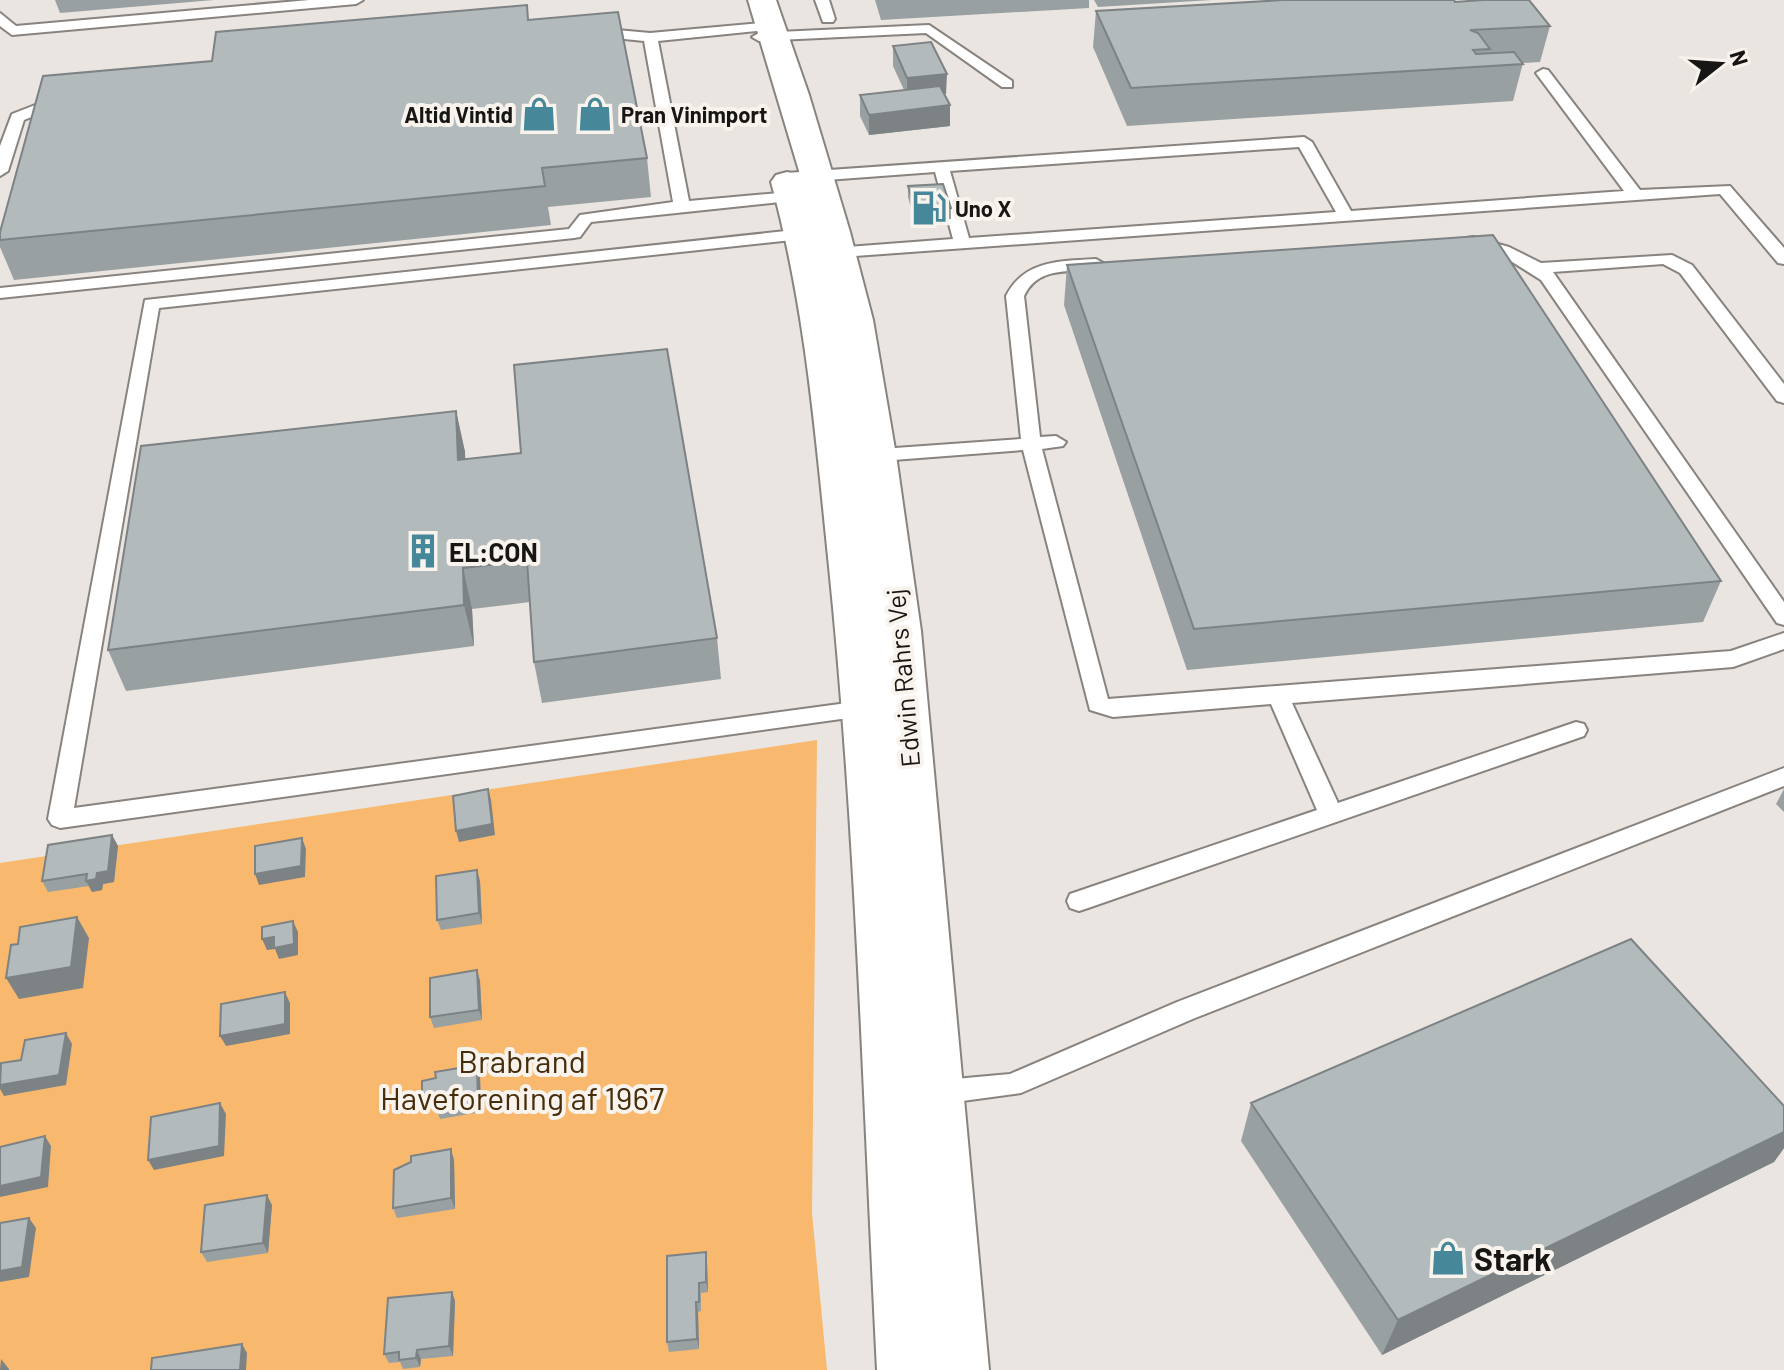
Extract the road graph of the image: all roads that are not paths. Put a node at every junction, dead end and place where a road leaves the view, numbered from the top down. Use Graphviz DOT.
graph roads {
  1 [pos="356,0"];
  2 [pos="822,0"];
  3 [pos="0,17"];
  4 [pos="828,19"];
  5 [pos="755,21"];
  6 [pos="581,31"];
  7 [pos="650,37"];
  8 [pos="1543,73"];
  9 [pos="1007,84"];
  10 [pos="762,94"];
  11 [pos="74,95"];
  12 [pos="941,167"];
  13 [pos="0,171"];
  14 [pos="799,179"];
  15 [pos="1635,195"];
  16 [pos="682,206"];
  17 [pos="1345,214"];
  18 [pos="1459,241"];
  19 [pos="819,243"];
  20 [pos="962,243"];
  21 [pos="1784,259"];
  22 [pos="1116,263"];
  23 [pos="1538,268"];
  24 [pos="0,293"];
  25 [pos="1784,397"];
  26 [pos="1056,442"];
  27 [pos="1031,444"];
  28 [pos="858,457"];
  29 [pos="1784,618"];
  30 [pos="1784,641"];
  31 [pos="1278,696"];
  32 [pos="886,706"];
  33 [pos="1576,730"];
  34 [pos="1784,777"];
  35 [pos="1331,814"];
  36 [pos="1079,901"];
  37 [pos="914,1094"];
  38 [pos="907,1370"];
  39 [pos="959,1370"];
  1 -- 3 [label="lane"];
  2 -- 4 [label="lane"];
  5 -- 7 [label="lane"];
  5 -- 9 [label="lane"];
  5 -- 10 [label="street"];
  5 -- 14 [label="street, Edwin Rahrs Vej"];
  6 -- 7 [label="lane"];
  7 -- 16 [label="lane"];
  8 -- 15 [label="lane"];
  11 -- 13 [label="lane"];
  12 -- 14 [label="lane"];
  12 -- 17 [label="lane"];
  12 -- 20 [label="lane"];
  14 -- 16 [label="lane"];
  14 -- 19 [label="street, Edwin Rahrs Vej"];
  15 -- 17 [label="lane"];
  15 -- 21 [label="lane"];
  16 -- 24 [label="lane"];
  17 -- 20 [label="lane"];
  18 -- 23 [label="lane"];
  19 -- 20 [label="lane"];
  19 -- 28 [label="street, Edwin Rahrs Vej"];
  19 -- 32 [label="lane"];
  22 -- 27 [label="lane"];
  23 -- 25 [label="lane"];
  23 -- 29 [label="lane"];
  26 -- 27 [label="lane"];
  27 -- 28 [label="lane"];
  27 -- 31 [label="lane"];
  28 -- 32 [label="street, Edwin Rahrs Vej"];
  30 -- 31 [label="lane"];
  31 -- 35 [label="lane"];
  32 -- 37 [label="street, Edwin Rahrs Vej"];
  33 -- 35 [label="lane"];
  34 -- 37 [label="lane"];
  35 -- 36 [label="lane"];
  37 -- 38 [label="street, Edwin Rahrs Vej"];
  37 -- 39 [label="street, Edwin Rahrs Vej"];
}
